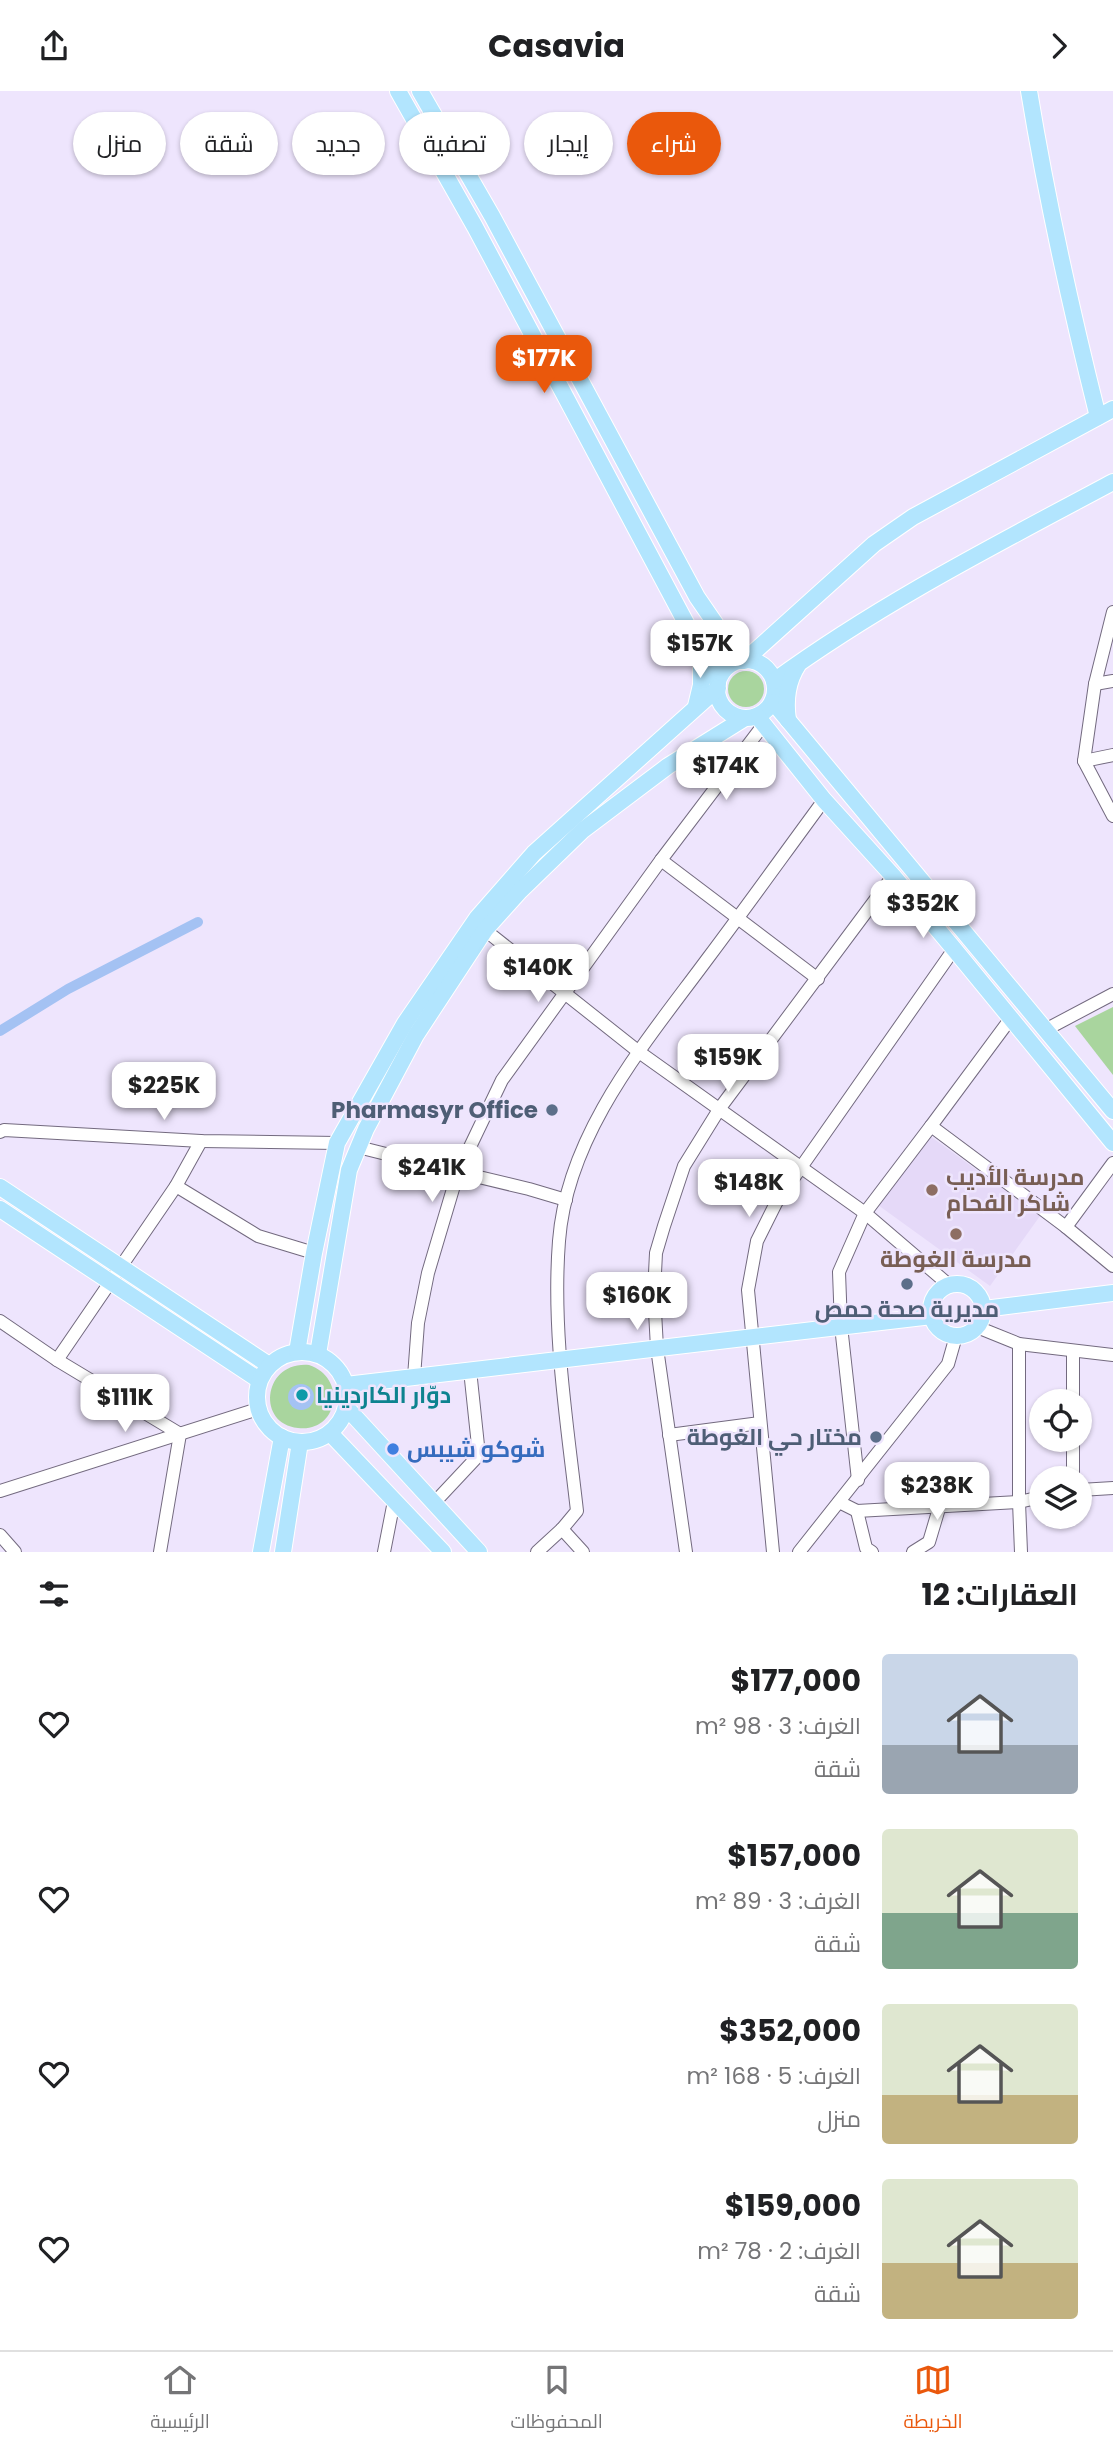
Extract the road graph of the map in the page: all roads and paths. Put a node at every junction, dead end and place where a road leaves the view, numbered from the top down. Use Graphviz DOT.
graph roads {
  1 [pos="398,91"];
  2 [pos="421,91"];
  3 [pos="1030,91"];
  4 [pos="1106,413"];
  5 [pos="1113,482"];
  6 [pos="1113,612"];
  7 [pos="700,651"];
  8 [pos="803,660"];
  9 [pos="743,661"];
  10 [pos="774,681"];
  11 [pos="1113,681"];
  12 [pos="1094,684"];
  13 [pos="718,686"];
  14 [pos="772,702"];
  15 [pos="696,706"];
  16 [pos="755,719"];
  17 [pos="788,720"];
  18 [pos="1113,755"];
  19 [pos="1084,761"];
  20 [pos="824,800"];
  21 [pos="1113,816"];
  22 [pos="661,860"];
  23 [pos="893,876"];
  24 [pos="738,918"];
  25 [pos="485,930"];
  26 [pos="954,949"];
  27 [pos="818,979"];
  28 [pos="567,993"];
  29 [pos="1113,994"];
  30 [pos="1011,1018"];
  31 [pos="1045,1030"];
  32 [pos="639,1052"];
  33 [pos="720,1108"];
  34 [pos="1113,1111"];
  35 [pos="931,1126"];
  36 [pos="0,1132"];
  37 [pos="201,1141"];
  38 [pos="337,1143"];
  39 [pos="1113,1143"];
  40 [pos="358,1147"];
  41 [pos="1113,1163"];
  42 [pos="802,1166"];
  43 [pos="458,1172"];
  44 [pos="176,1186"];
  45 [pos="0,1187"];
  46 [pos="566,1201"];
  47 [pos="0,1209"];
  48 [pos="865,1213"];
  49 [pos="1066,1227"];
  50 [pos="314,1253"];
  51 [pos="1113,1266"];
  52 [pos="120,1267"];
  53 [pos="111,1281"];
  54 [pos="949,1285"];
  55 [pos="1113,1293"];
  56 [pos="984,1309"];
  57 [pos="932,1316"];
  58 [pos="0,1321"];
  59 [pos="841,1326"];
  60 [pos="977,1327"];
  61 [pos="956,1336"];
  62 [pos="751,1337"];
  63 [pos="1019,1344"];
  64 [pos="657,1348"];
  65 [pos="1073,1351"];
  66 [pos="297,1352"];
  67 [pos="318,1354"];
  68 [pos="1113,1355"];
  69 [pos="560,1359"];
  70 [pos="57,1360"];
  71 [pos="269,1365"];
  72 [pos="470,1370"];
  73 [pos="414,1377"];
  74 [pos="260,1380"];
  75 [pos="346,1385"];
  76 [pos="1073,1389"];
  77 [pos="346,1407"];
  78 [pos="258,1409"];
  79 [pos="760,1423"];
  80 [pos="330,1433"];
  81 [pos="180,1434"];
  82 [pos="669,1435"];
  83 [pos="282,1437"];
  84 [pos="300,1442"];
  85 [pos="858,1480"];
  86 [pos="1113,1488"];
  87 [pos="1092,1489"];
  88 [pos="1,1492"];
  89 [pos="1029,1500"];
  90 [pos="394,1501"];
  91 [pos="839,1502"];
  92 [pos="1019,1502"];
  93 [pos="434,1503"];
  94 [pos="940,1505"];
  95 [pos="857,1511"];
  96 [pos="562,1529"];
  97 [pos="0,1535"];
  98 [pos="15,1552"];
  99 [pos="160,1552"];
  100 [pos="261,1552"];
  101 [pos="283,1552"];
  102 [pos="384,1552"];
  103 [pos="443,1552"];
  104 [pos="479,1552"];
  105 [pos="537,1552"];
  106 [pos="583,1552"];
  107 [pos="686,1552"];
  108 [pos="773,1552"];
  109 [pos="799,1552"];
  110 [pos="872,1552"];
  111 [pos="913,1552"];
  112 [pos="1021,1552"];
  1 -- 7 [label="main road"];
  2 -- 9 [label="main road"];
  3 -- 4 [label="main road"];
  4 -- 9 [label="main road"];
  5 -- 8 [label="main road"];
  6 -- 12 [label="street"];
  7 -- 13 [label="main road"];
  7 -- 15 [label="main road"];
  8 -- 10 [label="main road"];
  8 -- 17 [label="main road"];
  9 -- 10 [label="main road"];
  9 -- 13 [label="main road"];
  10 -- 14 [label="main road"];
  11 -- 12 [label="street"];
  12 -- 19 [label="street"];
  13 -- 15 [label="main road"];
  13 -- 16 [label="main road"];
  14 -- 16 [label="main road"];
  14 -- 17 [label="main road"];
  15 -- 38 [label="main road"];
  16 -- 20 [label="main road"];
  16 -- 22 [label="street"];
  16 -- 25 [label="main road"];
  17 -- 31 [label="main road"];
  18 -- 19 [label="street"];
  19 -- 21 [label="street"];
  20 -- 23 [label="main road"];
  20 -- 24 [label="street"];
  22 -- 24 [label="street"];
  22 -- 28 [label="street"];
  23 -- 26 [label="main road"];
  23 -- 27 [label="street"];
  24 -- 27 [label="street"];
  24 -- 32 [label="street"];
  25 -- 28 [label="street"];
  25 -- 40 [label="main road"];
  26 -- 30 [label="main road"];
  26 -- 42 [label="street"];
  27 -- 33 [label="street"];
  28 -- 32 [label="street"];
  28 -- 43 [label="street"];
  29 -- 31 [label="street"];
  30 -- 35 [label="street"];
  30 -- 39 [label="main road"];
  31 -- 34 [label="main road"];
  32 -- 33 [label="street"];
  32 -- 46 [label="street"];
  33 -- 42 [label="street"];
  33 -- 64 [label="street"];
  35 -- 48 [label="street"];
  35 -- 49 [label="street"];
  36 -- 37 [label="street"];
  37 -- 38 [label="street"];
  37 -- 44 [label="street"];
  38 -- 50 [label="main road"];
  40 -- 43 [label="street"];
  40 -- 67 [label="main road"];
  41 -- 49 [label="street"];
  42 -- 48 [label="street"];
  42 -- 62 [label="street"];
  43 -- 46 [label="street"];
  43 -- 73 [label="street"];
  44 -- 50 [label="street"];
  44 -- 52 [label="street"];
  45 -- 52 [label="main road"];
  46 -- 69 [label="street"];
  47 -- 53 [label="main road"];
  48 -- 54 [label="street"];
  48 -- 59 [label="street"];
  49 -- 51 [label="street"];
  50 -- 66 [label="main road"];
  52 -- 53 [label="street"];
  52 -- 71 [label="main road"];
  53 -- 70 [label="street"];
  53 -- 74 [label="main road"];
  54 -- 56 [label="main road"];
  54 -- 57 [label="main road"];
  55 -- 56 [label="main road"];
  56 -- 60 [label="main road"];
  57 -- 59 [label="main road"];
  57 -- 61 [label="main road"];
  58 -- 70 [label="street"];
  59 -- 62 [label="main road"];
  59 -- 85 [label="street"];
  60 -- 61 [label="main road"];
  60 -- 63 [label="street"];
  61 -- 85 [label="street"];
  62 -- 64 [label="main road"];
  62 -- 79 [label="street"];
  63 -- 65 [label="street"];
  63 -- 92 [label="street"];
  64 -- 69 [label="main road"];
  64 -- 82 [label="street"];
  65 -- 68 [label="street"];
  65 -- 76 [label="street"];
  66 -- 67 [label="main road"];
  66 -- 71 [label="main road"];
  67 -- 75 [label="main road"];
  69 -- 72 [label="main road"];
  69 -- 96 [label="street"];
  70 -- 81 [label="street"];
  71 -- 74 [label="main road"];
  72 -- 73 [label="main road"];
  72 -- 93 [label="street"];
  73 -- 75 [label="main road"];
  74 -- 78 [label="main road"];
  75 -- 77 [label="main road"];
  77 -- 80 [label="main road"];
  77 -- 93 [label="main road"];
  78 -- 81 [label="street"];
  78 -- 83 [label="main road"];
  79 -- 82 [label="street"];
  79 -- 108 [label="street"];
  80 -- 84 [label="main road"];
  80 -- 90 [label="main road"];
  81 -- 88 [label="street"];
  81 -- 99 [label="street"];
  82 -- 107 [label="street"];
  83 -- 84 [label="main road"];
  83 -- 100 [label="main road"];
  84 -- 101 [label="main road"];
  85 -- 91 [label="street"];
  86 -- 87 [label="street"];
  89 -- 92 [label="street"];
  90 -- 102 [label="street"];
  90 -- 103 [label="main road"];
  91 -- 95 [label="street"];
  91 -- 109 [label="street"];
  92 -- 94 [label="street"];
  92 -- 112 [label="street"];
  93 -- 104 [label="main road"];
  94 -- 95 [label="street"];
  94 -- 111 [label="street"];
  95 -- 110 [label="street"];
  96 -- 105 [label="street"];
  96 -- 106 [label="street"];
  97 -- 98 [label="street"];
}
